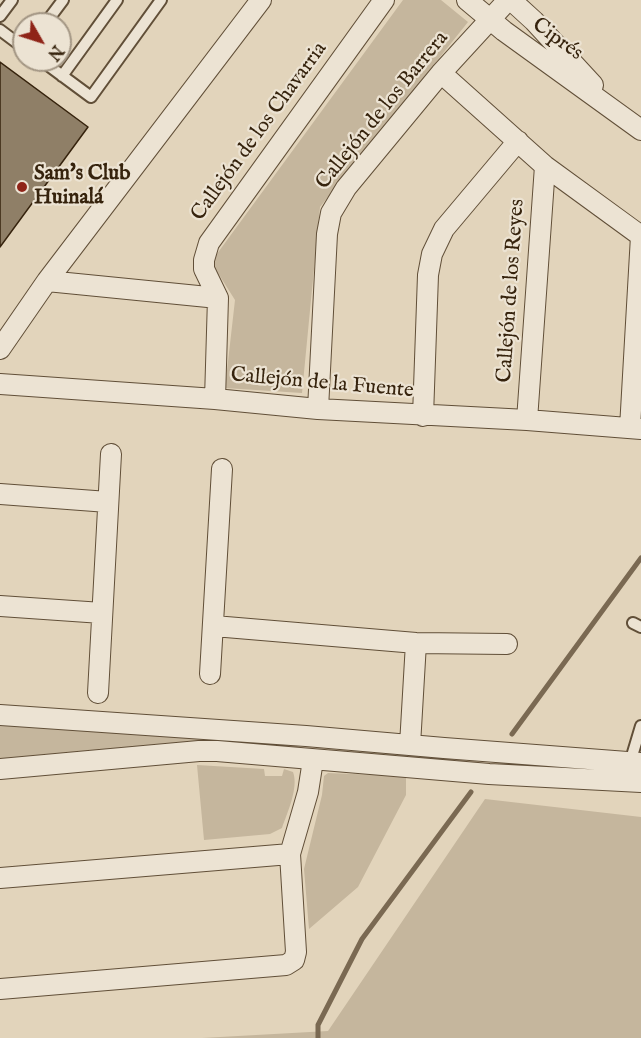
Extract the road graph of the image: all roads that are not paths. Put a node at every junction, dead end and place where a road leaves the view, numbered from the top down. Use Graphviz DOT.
graph roads {
  1 [pos="12,0"];
  2 [pos="117,0"];
  3 [pos="161,0"];
  4 [pos="261,0"];
  5 [pos="384,0"];
  6 [pos="467,0"];
  7 [pos="510,0"];
  8 [pos="0,16"];
  9 [pos="490,20"];
  10 [pos="57,72"];
  11 [pos="441,73"];
  12 [pos="62,76"];
  13 [pos="621,116"];
  14 [pos="641,130"];
  15 [pos="518,141"];
  16 [pos="545,166"];
  17 [pos="641,236"];
  18 [pos="47,281"];
  19 [pos="218,298"];
  20 [pos="0,349"];
  21 [pos="0,384"];
  22 [pos="215,399"];
  23 [pos="318,409"];
  24 [pos="423,416"];
  25 [pos="527,420"];
  26 [pos="635,429"];
  27 [pos="111,454"];
  28 [pos="222,469"];
  29 [pos="0,494"];
  30 [pos="108,502"];
  31 [pos="0,606"];
  32 [pos="102,613"];
  33 [pos="214,626"];
  34 [pos="416,643"];
  35 [pos="507,644"];
  36 [pos="210,674"];
  37 [pos="98,693"];
  38 [pos="0,715"];
  39 [pos="641,726"];
  40 [pos="306,736"];
  41 [pos="410,745"];
  42 [pos="444,748"];
  43 [pos="308,759"];
  44 [pos="0,769"];
  45 [pos="442,771"];
  46 [pos="635,772"];
  47 [pos="290,854"];
  48 [pos="0,878"];
  49 [pos="0,989"];
  1 -- 8 [label="lane"];
  2 -- 12 [label="lane"];
  3 -- 12 [label="lane"];
  4 -- 18 [label="street"];
  5 -- 19 [label="street, Callejón de los Chavarria"];
  6 -- 9 [label="street, Ciprés"];
  7 -- 9 [label="street, Callejón de los Barrera"];
  7 -- 13 [label="street, Ciprés"];
  9 -- 11 [label="street, Callejón de los Barrera"];
  9 -- 13 [label="street, Ciprés"];
  10 -- 12 [label="lane"];
  11 -- 15 [label="street"];
  11 -- 23 [label="street, Callejón de los Barrera"];
  13 -- 14 [label="street, Ciprés"];
  15 -- 16 [label="street"];
  15 -- 24 [label="street"];
  16 -- 17 [label="street"];
  16 -- 25 [label="street, Callejón de los Reyes"];
  17 -- 26 [label="street"];
  18 -- 19 [label="street"];
  18 -- 20 [label="street"];
  19 -- 22 [label="street, Callejón de los Chavarria"];
  21 -- 22 [label="street, Callejón de la Fuente"];
  22 -- 23 [label="street, Callejón de la Fuente"];
  23 -- 24 [label="street, Callejón de la Fuente"];
  24 -- 25 [label="street, Callejón de la Fuente"];
  25 -- 26 [label="street, Callejón de la Fuente"];
  27 -- 30 [label="street"];
  28 -- 33 [label="street"];
  29 -- 30 [label="street"];
  30 -- 32 [label="street"];
  31 -- 32 [label="street"];
  32 -- 37 [label="street"];
  33 -- 34 [label="street"];
  33 -- 36 [label="street"];
  34 -- 35 [label="street"];
  34 -- 41 [label="street"];
  38 -- 40 [label="street"];
  39 -- 46 [label="lane"];
  40 -- 41 [label="street"];
  40 -- 43 [label="street"];
  41 -- 42 [label="street"];
  42 -- 45 [label="street"];
  42 -- 46 [label="street"];
  43 -- 44 [label="street"];
  43 -- 45 [label="street"];
  43 -- 47 [label="street"];
  45 -- 46 [label="street"];
  47 -- 48 [label="street"];
  47 -- 49 [label="street"];
}
